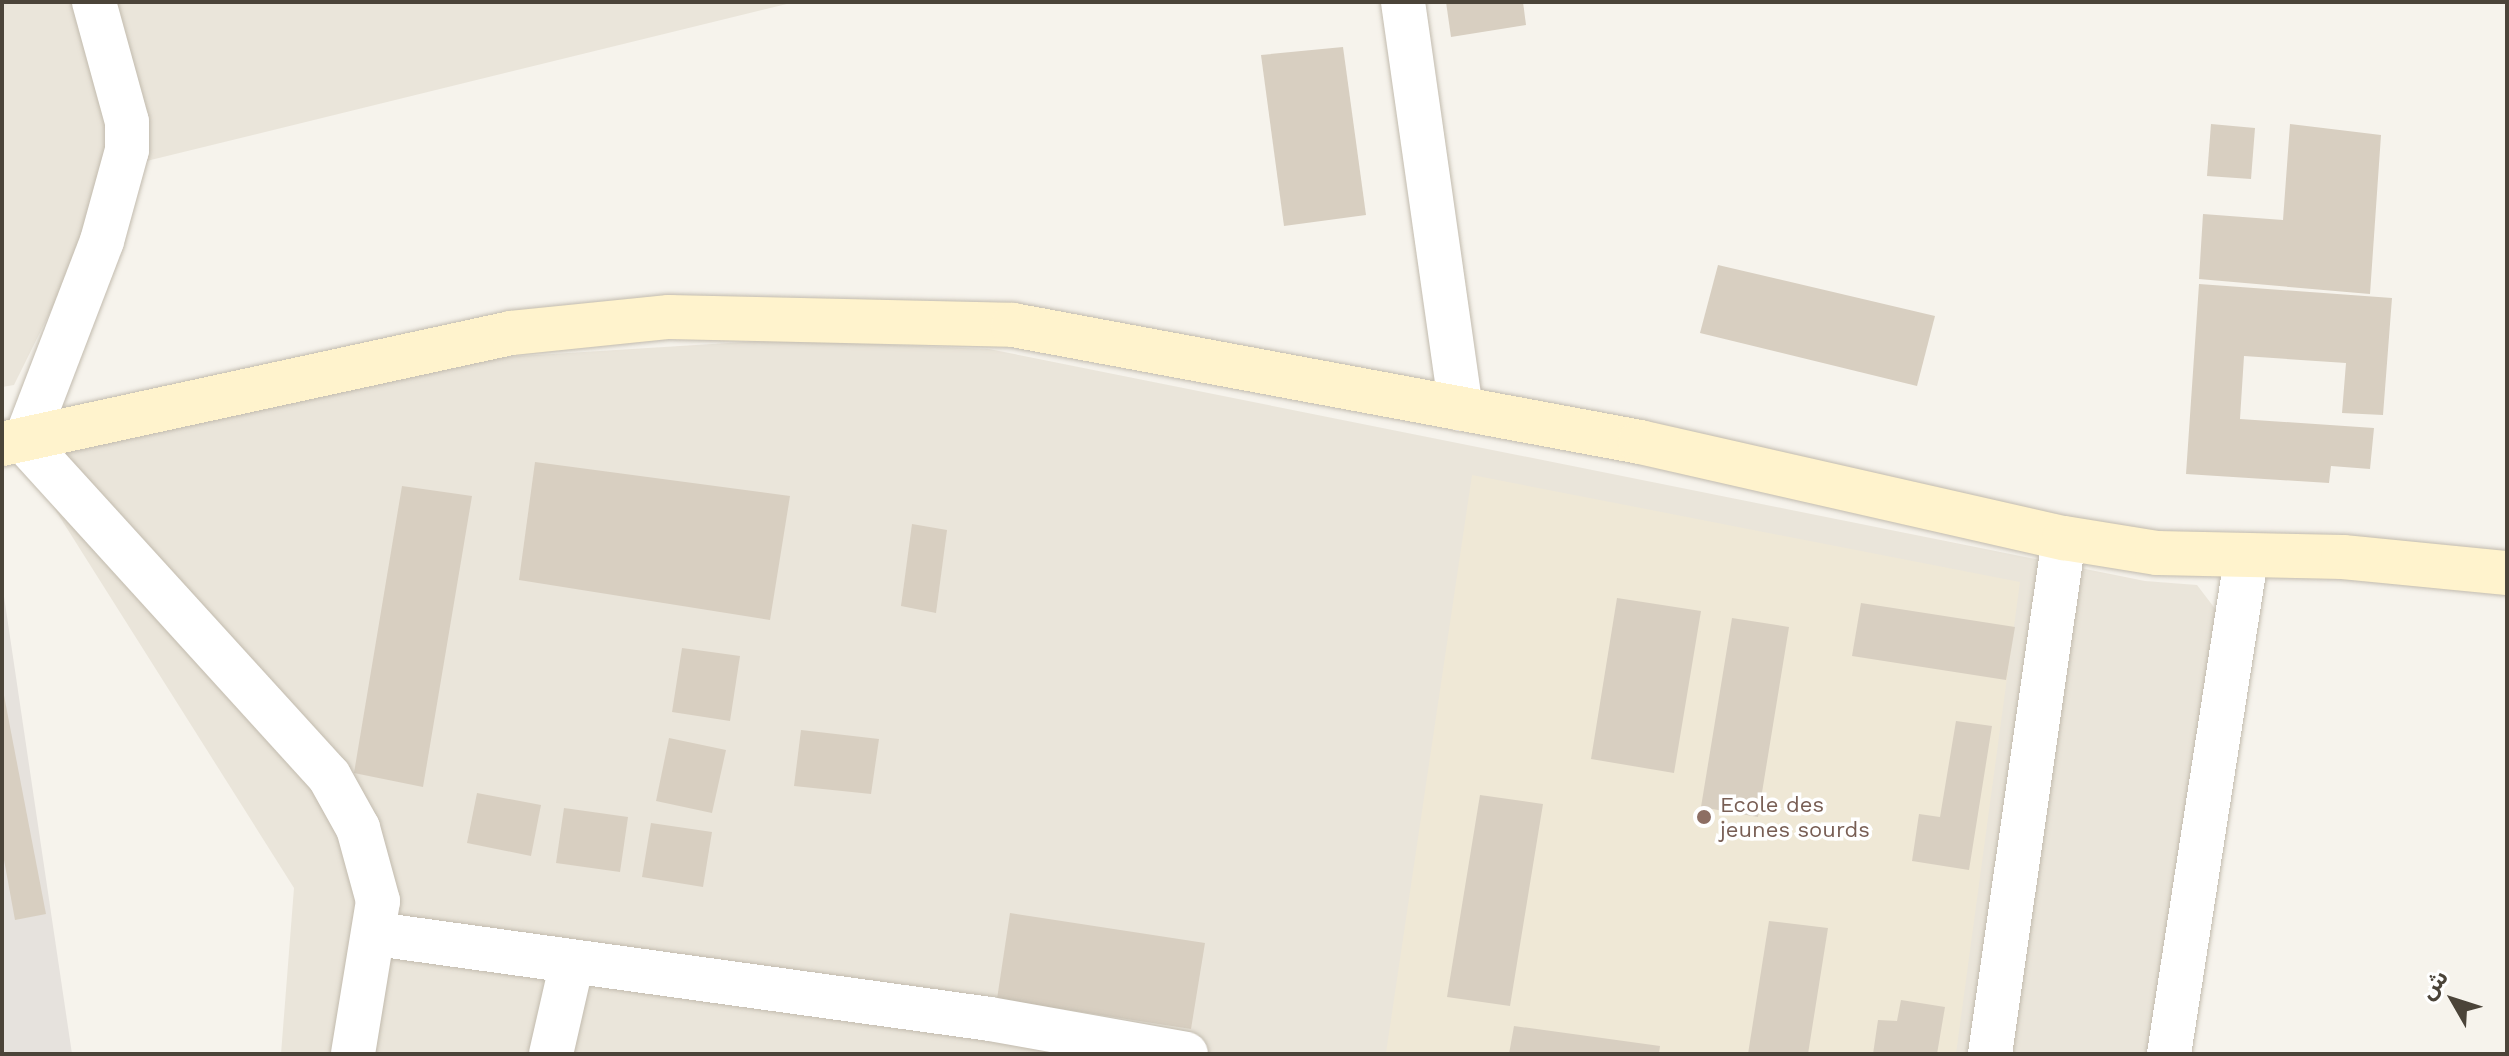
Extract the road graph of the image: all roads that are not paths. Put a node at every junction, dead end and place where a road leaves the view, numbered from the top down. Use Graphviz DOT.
graph roads {
  1 [pos="94,2"];
  2 [pos="1403,2"];
  3 [pos="1461,409"];
  4 [pos="14,443"];
  5 [pos="2064,538"];
  6 [pos="2246,559"];
  7 [pos="2507,573"];
  8 [pos="376,934"];
  9 [pos="572,962"];
  10 [pos="988,1036"];
  11 [pos="353,1054"];
  12 [pos="551,1054"];
  13 [pos="1186,1054"];
  14 [pos="1990,1054"];
  15 [pos="2169,1054"];
  1 -- 4 [label="street"];
  2 -- 3 [label="street"];
  3 -- 4 [label="main road"];
  3 -- 5 [label="main road"];
  4 -- 8 [label="street"];
  5 -- 6 [label="main road"];
  5 -- 14 [label="street"];
  6 -- 7 [label="main road"];
  6 -- 15 [label="street"];
  8 -- 9 [label="street"];
  8 -- 11 [label="street"];
  9 -- 10 [label="street"];
  9 -- 12 [label="street"];
  10 -- 13 [label="street"];
}
